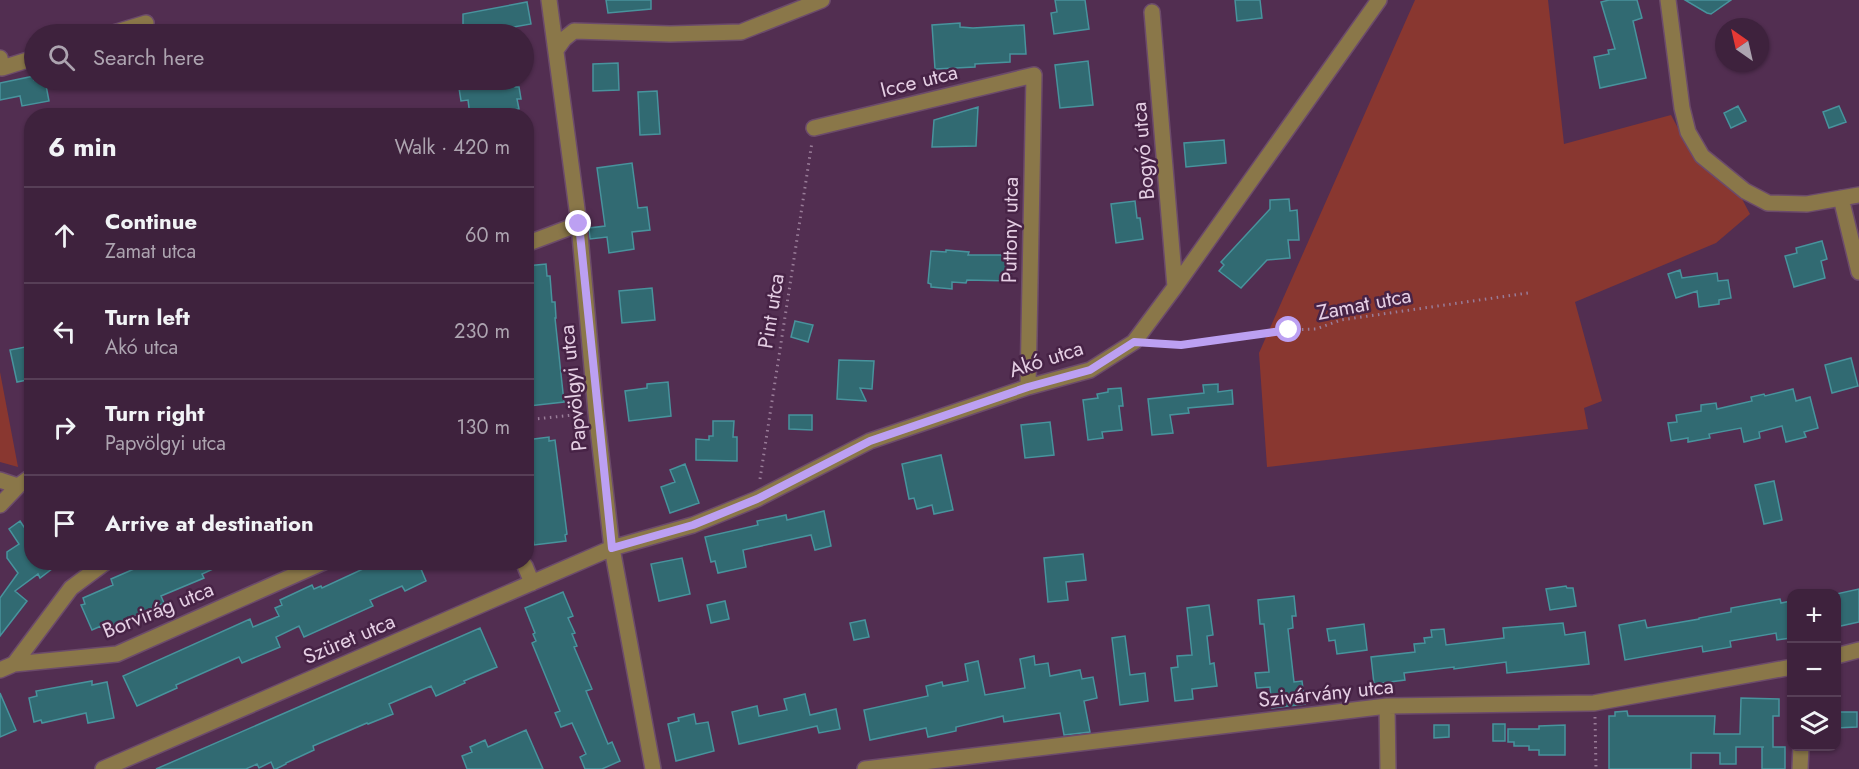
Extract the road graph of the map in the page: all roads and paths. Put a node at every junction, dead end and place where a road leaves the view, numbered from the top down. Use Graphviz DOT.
graph roads {
  1 [pos="549,0"];
  2 [pos="822,0"];
  3 [pos="1378,0"];
  4 [pos="1668,0"];
  5 [pos="1152,12"];
  6 [pos="146,23"];
  7 [pos="143,24"];
  8 [pos="556,50"];
  9 [pos="0,58"];
  10 [pos="24,61"];
  11 [pos="1034,75"];
  12 [pos="814,128"];
  13 [pos="1859,195"];
  14 [pos="1841,198"];
  15 [pos="579,224"];
  16 [pos="534,241"];
  17 [pos="1859,272"];
  18 [pos="1175,287"];
  19 [pos="1528,293"];
  20 [pos="1134,342"];
  21 [pos="1028,387"];
  22 [pos="596,412"];
  23 [pos="534,419"];
  24 [pos="0,480"];
  25 [pos="24,482"];
  26 [pos="18,486"];
  27 [pos="757,499"];
  28 [pos="0,505"];
  29 [pos="612,548"];
  30 [pos="95,570"];
  31 [pos="306,570"];
  32 [pos="527,570"];
  33 [pos="532,583"];
  34 [pos="1859,650"];
  35 [pos="1841,655"];
  36 [pos="14,664"];
  37 [pos="1787,668"];
  38 [pos="0,670"];
  39 [pos="1594,703"];
  40 [pos="1387,706"];
  41 [pos="1801,751"];
  42 [pos="103,769"];
  43 [pos="653,769"];
  44 [pos="865,769"];
  45 [pos="1388,769"];
  46 [pos="1596,769"];
  47 [pos="1800,769"];
  1 -- 8 [label="street, Papvölgyi utca"];
  2 -- 8 [label="street"];
  3 -- 18 [label="street, Akó utca"];
  4 -- 14 [label="street"];
  5 -- 18 [label="street, Bogyó utca"];
  6 -- 7 [label="street"];
  8 -- 15 [label="street, Papvölgyi utca"];
  9 -- 10 [label="street"];
  11 -- 12 [label="street, Icce utca"];
  11 -- 21 [label="street, Puttony utca"];
  12 -- 27 [label="path, Pint utca"];
  13 -- 14 [label="street"];
  14 -- 17 [label="street"];
  15 -- 16 [label="street"];
  15 -- 22 [label="street, Papvölgyi utca"];
  18 -- 20 [label="street, Akó utca"];
  19 -- 20 [label="path, Zamat utca"];
  20 -- 21 [label="street, Akó utca"];
  21 -- 27 [label="street, Akó utca"];
  22 -- 23 [label="path"];
  22 -- 29 [label="street, Papvölgyi utca"];
  24 -- 26 [label="street"];
  25 -- 26 [label="street"];
  26 -- 28 [label="street"];
  27 -- 29 [label="street, Akó utca"];
  29 -- 33 [label="street, Szüret utca"];
  29 -- 43 [label="street, Papvölgyi utca"];
  30 -- 36 [label="street"];
  31 -- 36 [label="street, Borvirág utca"];
  32 -- 33 [label="street"];
  33 -- 42 [label="street, Szüret utca"];
  34 -- 35 [label="street"];
  36 -- 38 [label="street, Borvirág utca"];
  37 -- 39 [label="street, Szivárvány utca"];
  39 -- 40 [label="street, Szivárvány utca"];
  39 -- 46 [label="path"];
  40 -- 44 [label="street, Szivárvány utca"];
  40 -- 45 [label="street"];
  41 -- 47 [label="street"];
}
